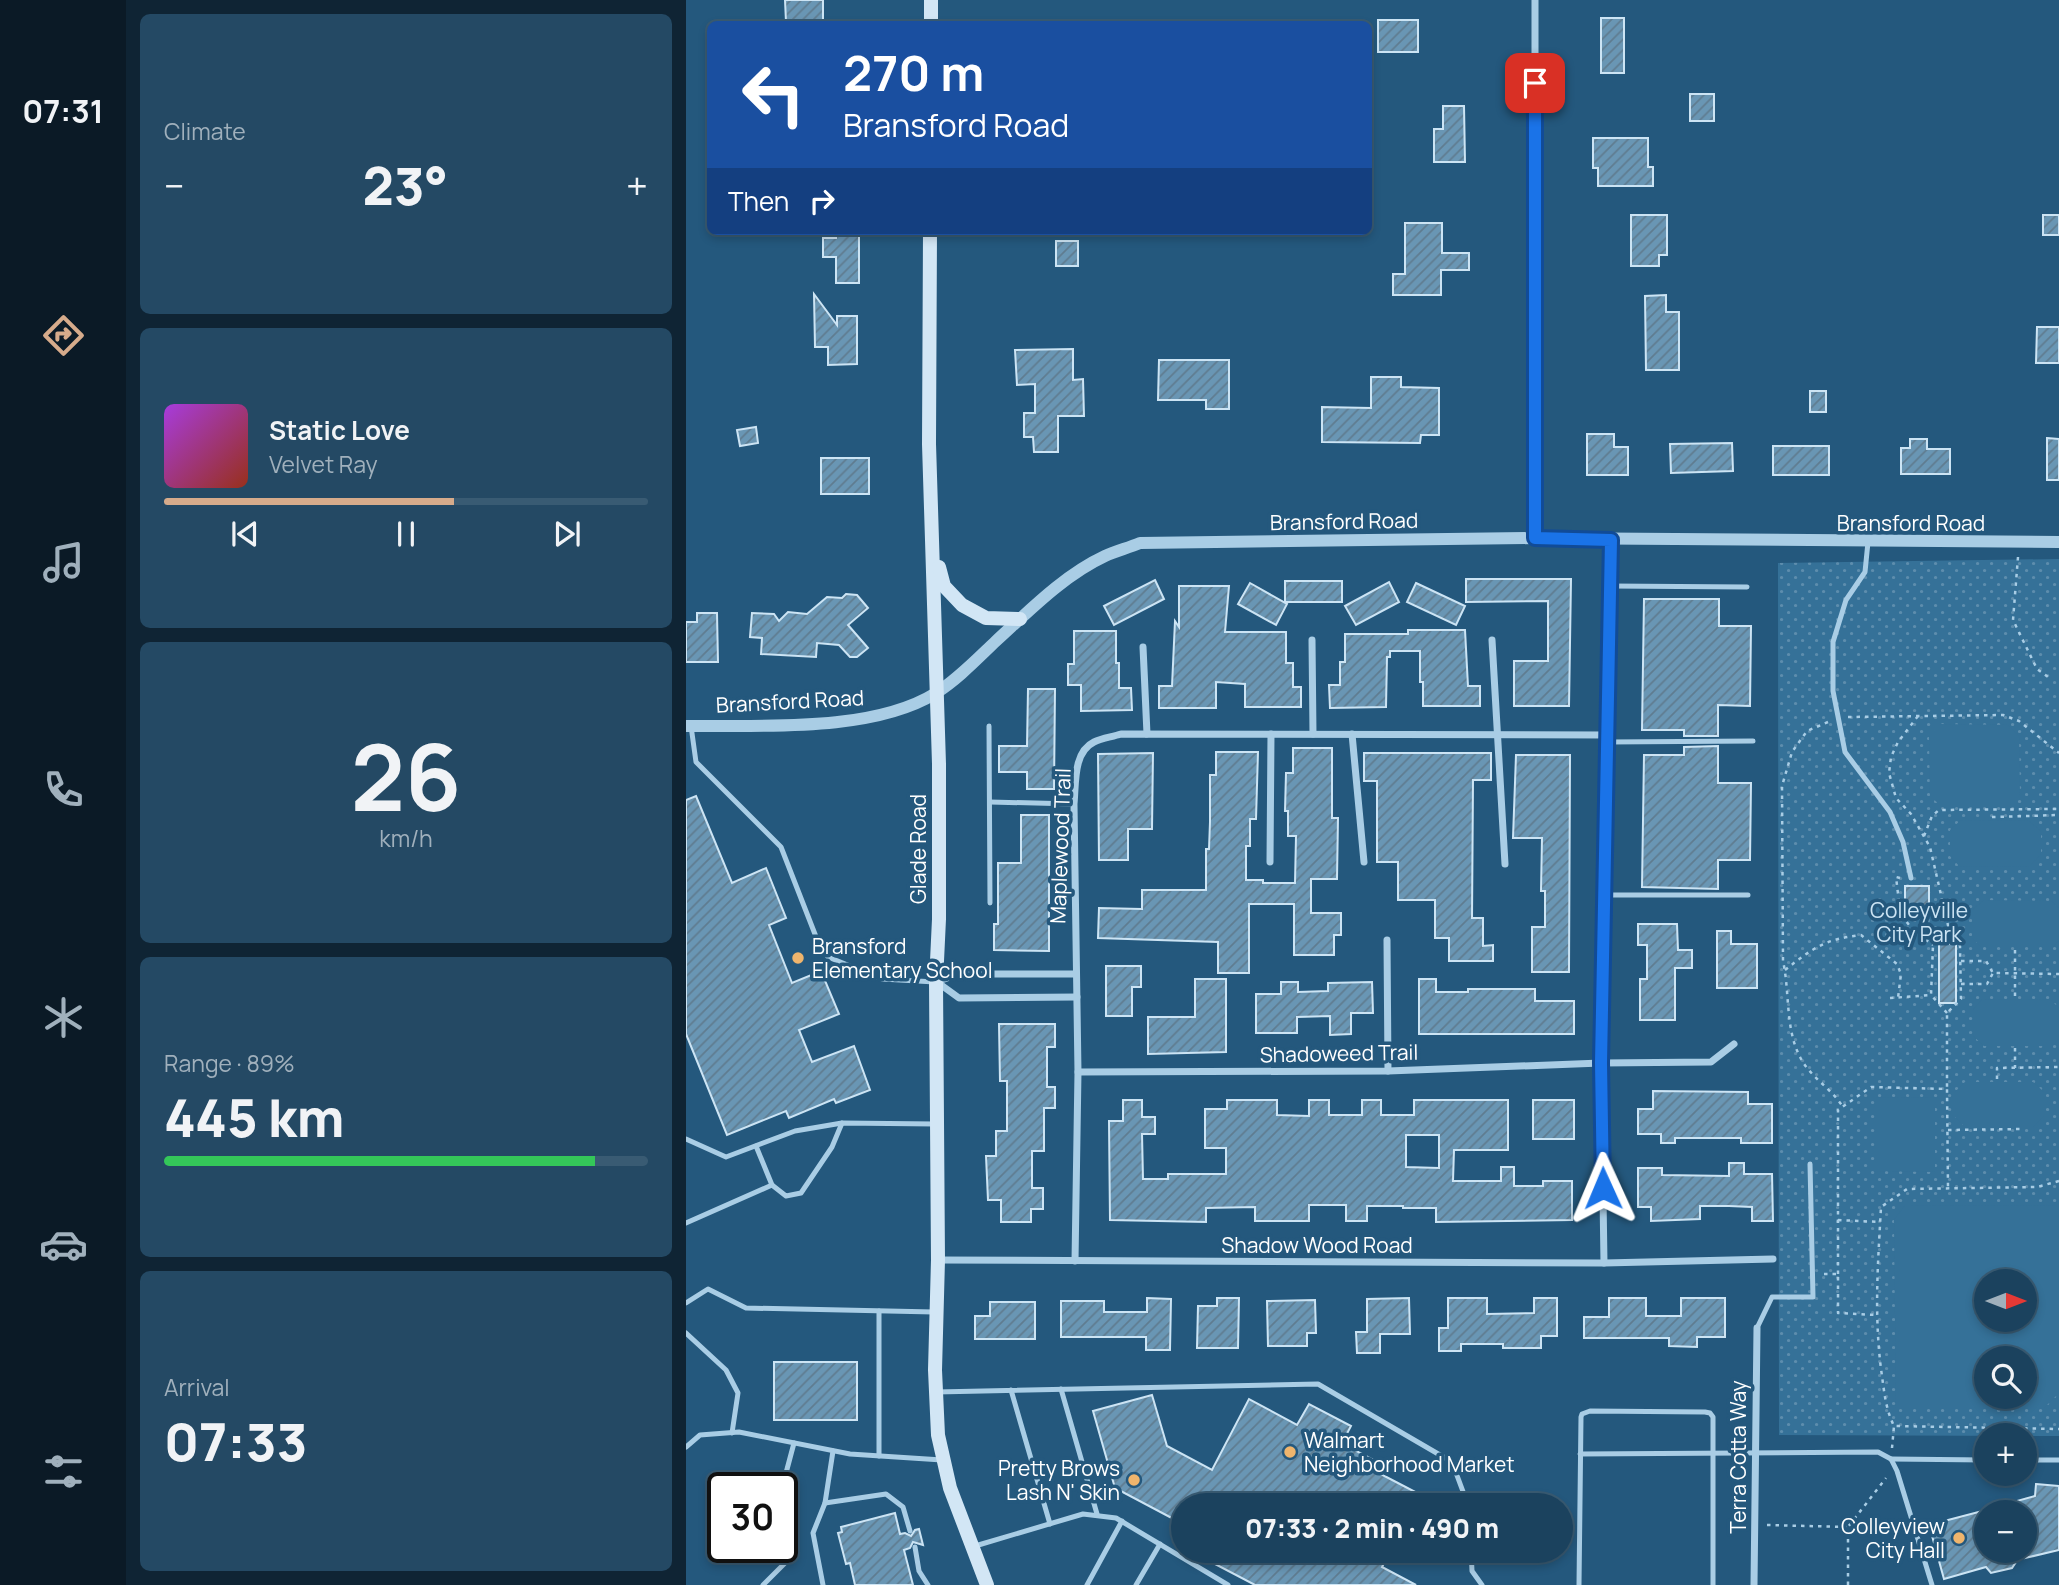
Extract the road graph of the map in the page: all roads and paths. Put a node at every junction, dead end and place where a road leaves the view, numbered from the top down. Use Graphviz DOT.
graph roads {
  1 [pos="931,0"];
  2 [pos="1535,0"];
  3 [pos="931,21"];
  4 [pos="930,235"];
  5 [pos="1535,538"];
  6 [pos="1611,540"];
  7 [pos="1868,542"];
  8 [pos="2059,542"];
  9 [pos="2018,543"];
  10 [pos="933,545"];
  11 [pos="1610,586"];
  12 [pos="1746,587"];
  13 [pos="1020,619"];
  14 [pos="1312,640"];
  15 [pos="1492,640"];
  16 [pos="1143,647"];
  17 [pos="2051,680"];
  18 [pos="935,694"];
  19 [pos="1918,716"];
  20 [pos="1839,717"];
  21 [pos="689,726"];
  22 [pos="989,726"];
  23 [pos="1147,734"];
  24 [pos="1271,734"];
  25 [pos="1313,734"];
  26 [pos="1352,734"];
  27 [pos="1497,735"];
  28 [pos="1608,738"];
  29 [pos="1753,741"];
  30 [pos="2059,753"];
  31 [pos="990,802"];
  32 [pos="1074,804"];
  33 [pos="2059,809"];
  34 [pos="2059,815"];
  35 [pos="1992,817"];
  36 [pos="1924,837"];
  37 [pos="1270,862"];
  38 [pos="1364,862"];
  39 [pos="1505,864"];
  40 [pos="1911,878"];
  41 [pos="1605,895"];
  42 [pos="1748,895"];
  43 [pos="990,903"];
  44 [pos="1949,930"];
  45 [pos="1387,940"];
  46 [pos="1933,945"];
  47 [pos="2015,950"];
  48 [pos="1961,961"];
  49 [pos="1785,970"];
  50 [pos="1993,973"];
  51 [pos="2015,973"];
  52 [pos="1076,974"];
  53 [pos="2059,974"];
  54 [pos="936,982"];
  55 [pos="1961,984"];
  56 [pos="1931,995"];
  57 [pos="2015,996"];
  58 [pos="1077,997"];
  59 [pos="1890,998"];
  60 [pos="1898,998"];
  61 [pos="1947,1013"];
  62 [pos="1734,1044"];
  63 [pos="2015,1048"];
  64 [pos="1601,1063"];
  65 [pos="2015,1068"];
  66 [pos="2059,1068"];
  67 [pos="1388,1071"];
  68 [pos="1078,1072"];
  69 [pos="1997,1079"];
  70 [pos="1947,1089"];
  71 [pos="1843,1107"];
  72 [pos="842,1123"];
  73 [pos="939,1124"];
  74 [pos="2024,1129"];
  75 [pos="1948,1130"];
  76 [pos="686,1139"];
  77 [pos="756,1146"];
  78 [pos="1810,1164"];
  79 [pos="2059,1181"];
  80 [pos="772,1185"];
  81 [pos="1948,1188"];
  82 [pos="1838,1220"];
  83 [pos="1880,1222"];
  84 [pos="686,1223"];
  85 [pos="1773,1259"];
  86 [pos="938,1260"];
  87 [pos="1075,1261"];
  88 [pos="1604,1263"];
  89 [pos="1838,1274"];
  90 [pos="1812,1275"];
  91 [pos="686,1303"];
  92 [pos="879,1311"];
  93 [pos="937,1312"];
  94 [pos="1876,1315"];
  95 [pos="1756,1328"];
  96 [pos="686,1333"];
  97 [pos="1061,1389"];
  98 [pos="1011,1390"];
  99 [pos="936,1392"];
  100 [pos="1894,1426"];
  101 [pos="2059,1429"];
  102 [pos="732,1433"];
  103 [pos="794,1443"];
  104 [pos="686,1447"];
  105 [pos="833,1451"];
  106 [pos="1755,1453"];
  107 [pos="1580,1454"];
  108 [pos="1714,1454"];
  109 [pos="878,1456"];
  110 [pos="1891,1459"];
  111 [pos="943,1460"];
  112 [pos="1974,1460"];
  113 [pos="2037,1460"];
  114 [pos="2059,1460"];
  115 [pos="786,1472"];
  116 [pos="1464,1493"];
  117 [pos="825,1503"];
  118 [pos="1097,1514"];
  119 [pos="1122,1521"];
  120 [pos="1050,1524"];
  121 [pos="1755,1524"];
  122 [pos="1848,1527"];
  123 [pos="910,1531"];
  124 [pos="1160,1544"];
  125 [pos="915,1547"];
  126 [pos="972,1547"];
  127 [pos="784,1563"];
  128 [pos="1472,1563"];
  129 [pos="763,1585"];
  130 [pos="823,1585"];
  131 [pos="928,1585"];
  132 [pos="987,1585"];
  133 [pos="1087,1585"];
  134 [pos="1136,1585"];
  135 [pos="1228,1585"];
  136 [pos="1482,1585"];
  137 [pos="1579,1585"];
  138 [pos="1713,1585"];
  139 [pos="1754,1585"];
  140 [pos="1848,1585"];
  141 [pos="1932,1585"];
  1 -- 3 [label="main road"];
  2 -- 5 [label="street"];
  4 -- 10 [label="main road, Glade Road"];
  5 -- 6 [label="street, Bransford Road"];
  5 -- 13 [label="street, Bransford Road"];
  6 -- 7 [label="street, Bransford Road"];
  6 -- 11 [label="street"];
  7 -- 9 [label="street, Bransford Road"];
  7 -- 20 [label="lane"];
  8 -- 9 [label="street, Bransford Road"];
  9 -- 17 [label="path"];
  10 -- 13 [label="main road"];
  10 -- 18 [label="main road, Glade Road"];
  11 -- 12 [label="lane"];
  11 -- 28 [label="street"];
  13 -- 18 [label="street, Bransford Road"];
  14 -- 25 [label="street"];
  15 -- 27 [label="street"];
  16 -- 23 [label="street"];
  18 -- 21 [label="street, Bransford Road"];
  18 -- 54 [label="main road, Glade Road"];
  19 -- 20 [label="path"];
  19 -- 30 [label="path"];
  19 -- 36 [label="path"];
  20 -- 40 [label="lane"];
  20 -- 49 [label="path"];
  21 -- 54 [label="lane"];
  22 -- 31 [label="lane"];
  23 -- 24 [label="street, Maplewood Trail"];
  23 -- 32 [label="street, Maplewood Trail"];
  24 -- 25 [label="street, Maplewood Trail"];
  24 -- 37 [label="street"];
  25 -- 26 [label="street, Maplewood Trail"];
  26 -- 27 [label="street, Maplewood Trail"];
  26 -- 38 [label="street"];
  27 -- 28 [label="street, Maplewood Trail"];
  27 -- 39 [label="street"];
  28 -- 29 [label="lane"];
  28 -- 41 [label="street"];
  31 -- 32 [label="lane"];
  31 -- 43 [label="lane"];
  32 -- 52 [label="street, Maplewood Trail"];
  33 -- 36 [label="path"];
  34 -- 35 [label="path"];
  36 -- 44 [label="path"];
  40 -- 46 [label="path"];
  41 -- 42 [label="lane"];
  41 -- 64 [label="street"];
  44 -- 46 [label="path"];
  44 -- 48 [label="path"];
  45 -- 67 [label="street"];
  46 -- 56 [label="path"];
  47 -- 51 [label="path"];
  48 -- 50 [label="path"];
  48 -- 55 [label="path"];
  49 -- 60 [label="path"];
  49 -- 71 [label="path"];
  50 -- 51 [label="path"];
  50 -- 55 [label="path"];
  51 -- 53 [label="path"];
  51 -- 57 [label="path"];
  52 -- 54 [label="street"];
  52 -- 58 [label="street, Maplewood Trail"];
  54 -- 58 [label="street"];
  54 -- 73 [label="main road, Glade Road"];
  55 -- 61 [label="path"];
  56 -- 60 [label="path"];
  56 -- 61 [label="path"];
  58 -- 68 [label="street, Maplewood Trail"];
  59 -- 60 [label="path"];
  61 -- 70 [label="path"];
  62 -- 64 [label="street, Shadoweed Trail"];
  63 -- 65 [label="path"];
  64 -- 67 [label="street, Shadoweed Trail"];
  64 -- 88 [label="street"];
  65 -- 66 [label="path"];
  65 -- 69 [label="path"];
  67 -- 68 [label="street, Shadoweed Trail"];
  68 -- 87 [label="street, Maplewood Trail"];
  70 -- 71 [label="path"];
  70 -- 75 [label="path"];
  71 -- 82 [label="path"];
  72 -- 73 [label="lane"];
  72 -- 77 [label="lane"];
  72 -- 80 [label="lane"];
  73 -- 86 [label="main road, Glade Road"];
  74 -- 75 [label="path"];
  75 -- 81 [label="path"];
  76 -- 77 [label="lane"];
  77 -- 80 [label="lane"];
  78 -- 90 [label="lane"];
  79 -- 81 [label="path"];
  80 -- 84 [label="lane"];
  81 -- 83 [label="path"];
  82 -- 83 [label="path"];
  82 -- 89 [label="path"];
  83 -- 94 [label="path"];
  85 -- 88 [label="street, Shadow Wood Road"];
  86 -- 87 [label="street, Shadow Wood Road"];
  86 -- 93 [label="main road, Glade Road"];
  87 -- 88 [label="street, Shadow Wood Road"];
  89 -- 90 [label="path"];
  89 -- 94 [label="path"];
  90 -- 95 [label="lane"];
  91 -- 92 [label="lane"];
  92 -- 93 [label="lane"];
  92 -- 109 [label="lane"];
  93 -- 99 [label="main road, Glade Road"];
  94 -- 100 [label="path"];
  95 -- 106 [label="street, Terra Cotta Way"];
  96 -- 102 [label="lane"];
  97 -- 98 [label="lane"];
  97 -- 116 [label="lane"];
  97 -- 118 [label="lane"];
  98 -- 99 [label="lane"];
  98 -- 120 [label="lane"];
  99 -- 111 [label="main road, Glade Road"];
  100 -- 101 [label="path"];
  100 -- 110 [label="path"];
  102 -- 103 [label="lane"];
  102 -- 104 [label="lane"];
  103 -- 105 [label="lane"];
  103 -- 115 [label="lane"];
  105 -- 109 [label="lane"];
  105 -- 117 [label="lane"];
  106 -- 108 [label="lane"];
  106 -- 110 [label="lane"];
  106 -- 121 [label="street, Terra Cotta Way"];
  107 -- 108 [label="lane"];
  107 -- 108 [label="lane"];
  107 -- 137 [label="lane"];
  108 -- 138 [label="lane"];
  109 -- 111 [label="lane"];
  110 -- 112 [label="lane"];
  110 -- 122 [label="path"];
  110 -- 141 [label="lane"];
  111 -- 126 [label="main road, Glade Road"];
  113 -- 114 [label="lane"];
  117 -- 123 [label="lane"];
  117 -- 130 [label="lane"];
  118 -- 119 [label="lane"];
  118 -- 120 [label="lane"];
  119 -- 124 [label="lane"];
  119 -- 133 [label="lane"];
  120 -- 126 [label="lane"];
  121 -- 122 [label="path"];
  121 -- 139 [label="street, Terra Cotta Way"];
  122 -- 140 [label="path"];
  124 -- 134 [label="lane"];
  124 -- 135 [label="lane"];
  125 -- 131 [label="lane"];
  126 -- 132 [label="main road, Glade Road"];
  127 -- 129 [label="lane"];
  128 -- 136 [label="lane"];
}
